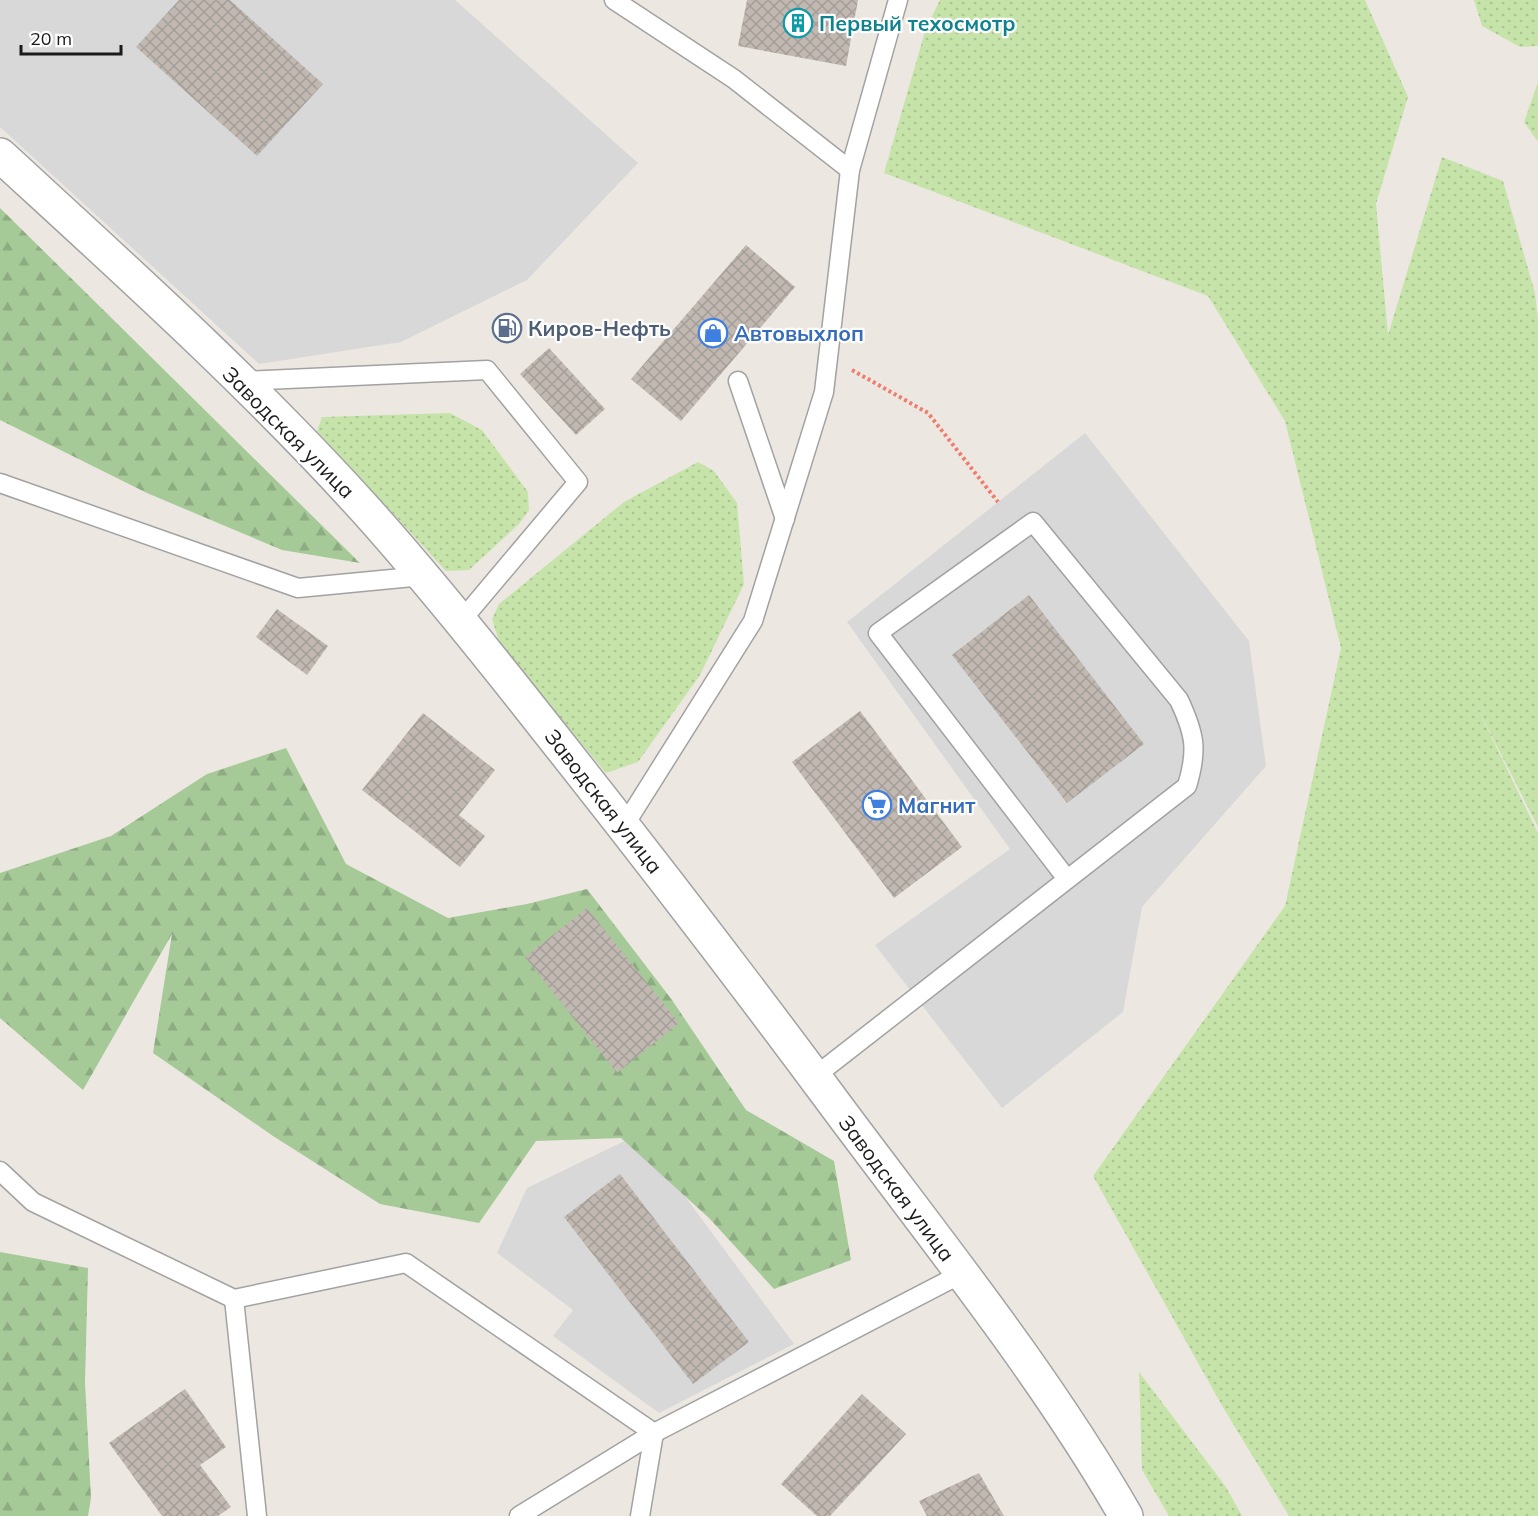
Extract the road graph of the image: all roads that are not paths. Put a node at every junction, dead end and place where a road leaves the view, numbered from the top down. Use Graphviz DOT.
graph roads {
  1 [pos="614,0"];
  2 [pos="898,0"];
  3 [pos="0,155"];
  4 [pos="850,170"];
  5 [pos="239,381"];
  6 [pos="738,381"];
  7 [pos="0,483"];
  8 [pos="785,519"];
  9 [pos="423,576"];
  10 [pos="461,621"];
  11 [pos="624,826"];
  12 [pos="1067,879"];
  13 [pos="814,1077"];
  14 [pos="0,1171"];
  15 [pos="961,1274"];
  16 [pos="234,1299"];
  17 [pos="654,1433"];
  18 [pos="257,1516"];
  19 [pos="519,1516"];
  20 [pos="640,1516"];
  21 [pos="1126,1516"];
  1 -- 4 [label="lane"];
  2 -- 4 [label="lane"];
  3 -- 5 [label="street, Заводская улица"];
  4 -- 8 [label="lane"];
  5 -- 9 [label="street, Заводская улица"];
  5 -- 10 [label="lane"];
  6 -- 8 [label="lane"];
  7 -- 9 [label="lane"];
  8 -- 11 [label="lane"];
  9 -- 10 [label="street, Заводская улица"];
  10 -- 11 [label="street, Заводская улица"];
  11 -- 13 [label="street, Заводская улица"];
  12 -- 12 [label="lane"];
  12 -- 13 [label="lane"];
  13 -- 15 [label="street, Заводская улица"];
  14 -- 16 [label="lane"];
  15 -- 17 [label="lane"];
  15 -- 21 [label="street, Заводская улица"];
  16 -- 17 [label="lane"];
  16 -- 18 [label="lane"];
  17 -- 19 [label="lane"];
  17 -- 20 [label="lane"];
}
